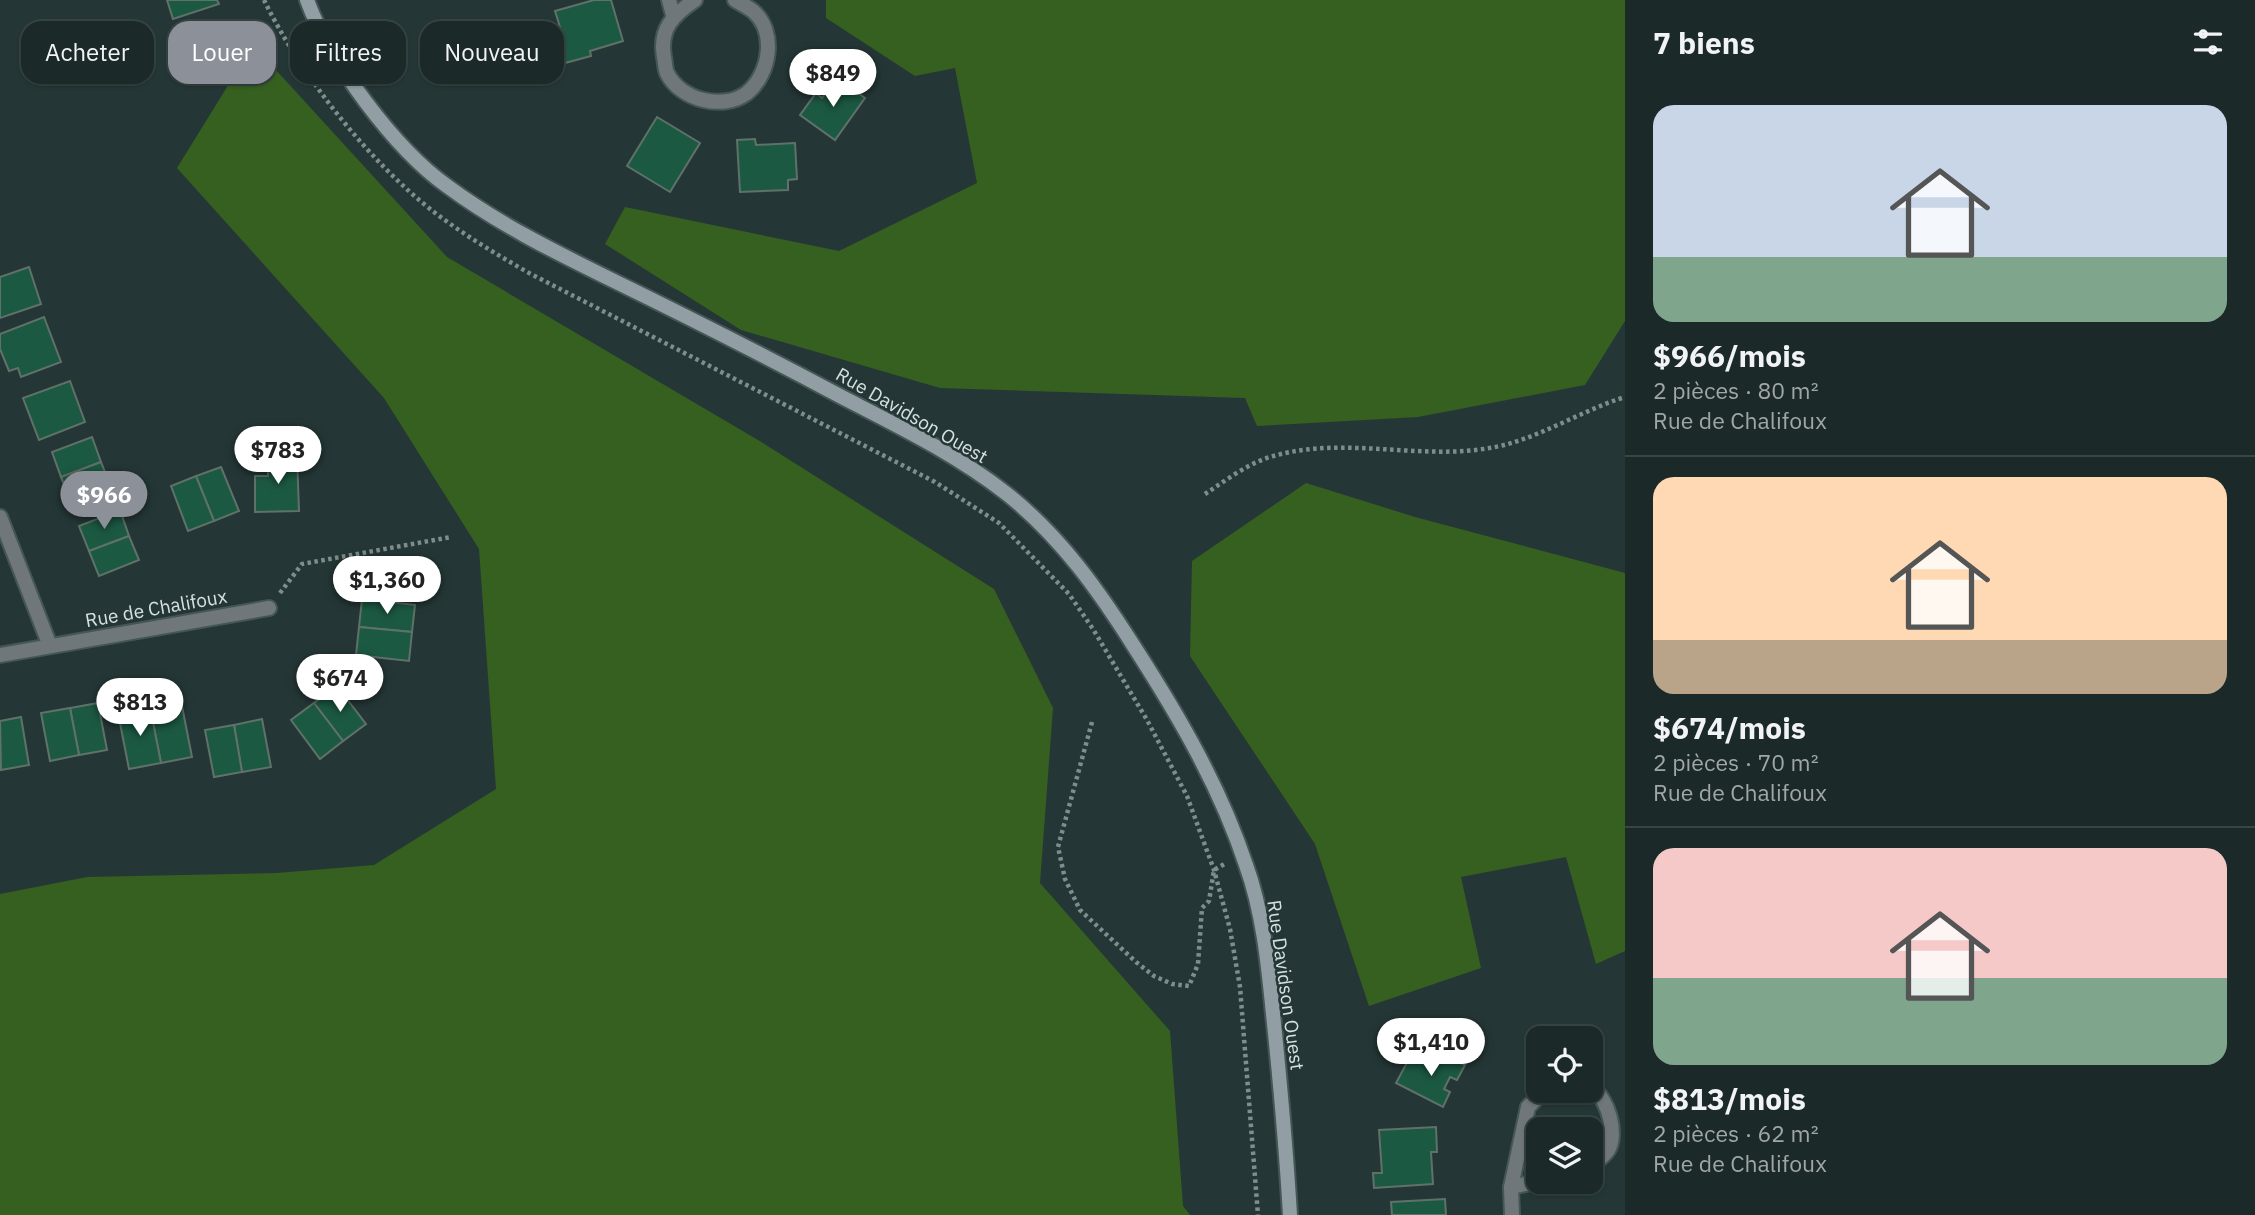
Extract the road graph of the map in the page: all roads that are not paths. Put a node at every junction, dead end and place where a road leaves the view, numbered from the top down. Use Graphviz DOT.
graph roads {
  1 [pos="307,0"];
  2 [pos="668,0"];
  3 [pos="695,0"];
  4 [pos="735,0"];
  5 [pos="673,15"];
  6 [pos="0,517"];
  7 [pos="269,608"];
  8 [pos="50,646"];
  9 [pos="0,655"];
  10 [pos="1603,1102"];
  11 [pos="1532,1103"];
  12 [pos="1603,1155"];
  13 [pos="1526,1184"];
  14 [pos="1511,1187"];
  15 [pos="1290,1215"];
  16 [pos="1512,1215"];
  1 -- 15 [label="street, Rue Davidson Ouest"];
  2 -- 5 [label="street"];
  3 -- 5 [label="street"];
  4 -- 5 [label="street"];
  6 -- 8 [label="street"];
  7 -- 8 [label="street, Rue de Chalifoux"];
  8 -- 9 [label="street, Rue de Chalifoux"];
  10 -- 12 [label="street"];
  11 -- 14 [label="street"];
  13 -- 14 [label="street"];
  14 -- 16 [label="street"];
}
